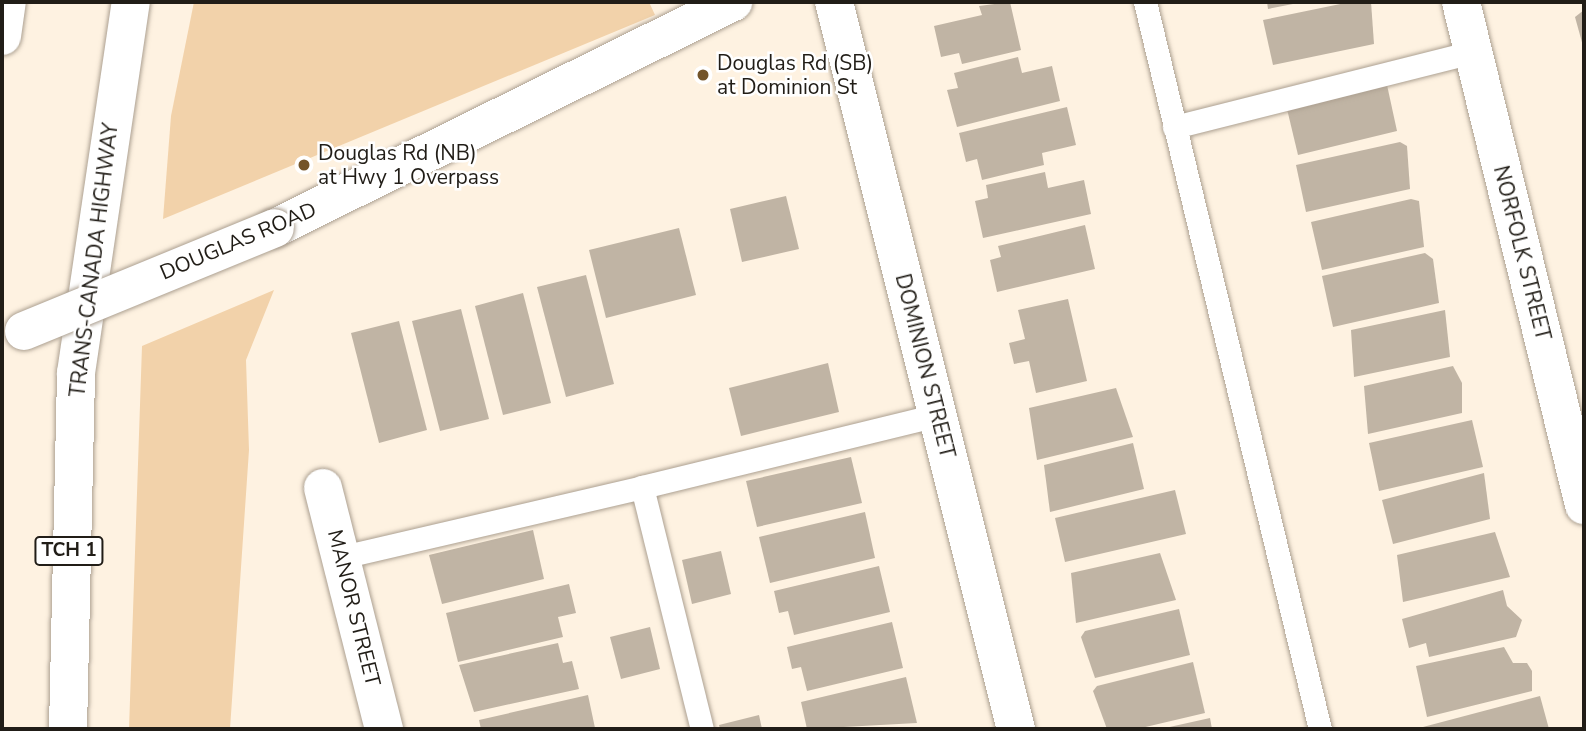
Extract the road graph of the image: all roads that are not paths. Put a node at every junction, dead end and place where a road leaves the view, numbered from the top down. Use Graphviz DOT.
graph roads {
  1 [pos="7,2"];
  2 [pos="131,2"];
  3 [pos="733,2"];
  4 [pos="834,2"];
  5 [pos="1144,2"];
  6 [pos="1461,2"];
  7 [pos="2,36"];
  8 [pos="1473,52"];
  9 [pos="1174,127"];
  10 [pos="2,341"];
  11 [pos="937,415"];
  12 [pos="642,487"];
  13 [pos="323,488"];
  14 [pos="1584,505"];
  15 [pos="342,557"];
  16 [pos="68,729"];
  17 [pos="384,729"];
  18 [pos="702,729"];
  19 [pos="1016,729"];
  20 [pos="1320,729"];
  1 -- 7 [label="main road"];
  2 -- 16 [label="main road, TRANS-CANADA HIGHWAY / TCH 1"];
  3 -- 10 [label="main road, DOUGLAS ROAD, bridge"];
  4 -- 11 [label="main road, DOMINION STREET"];
  5 -- 9 [label="lane"];
  6 -- 8 [label="main road, NORFOLK STREET"];
  8 -- 9 [label="lane"];
  8 -- 14 [label="main road, NORFOLK STREET"];
  9 -- 20 [label="lane"];
  11 -- 12 [label="lane"];
  11 -- 19 [label="main road, DOMINION STREET"];
  12 -- 15 [label="lane"];
  12 -- 18 [label="lane"];
  13 -- 15 [label="main road, MANOR STREET"];
  15 -- 17 [label="main road, MANOR STREET"];
}
